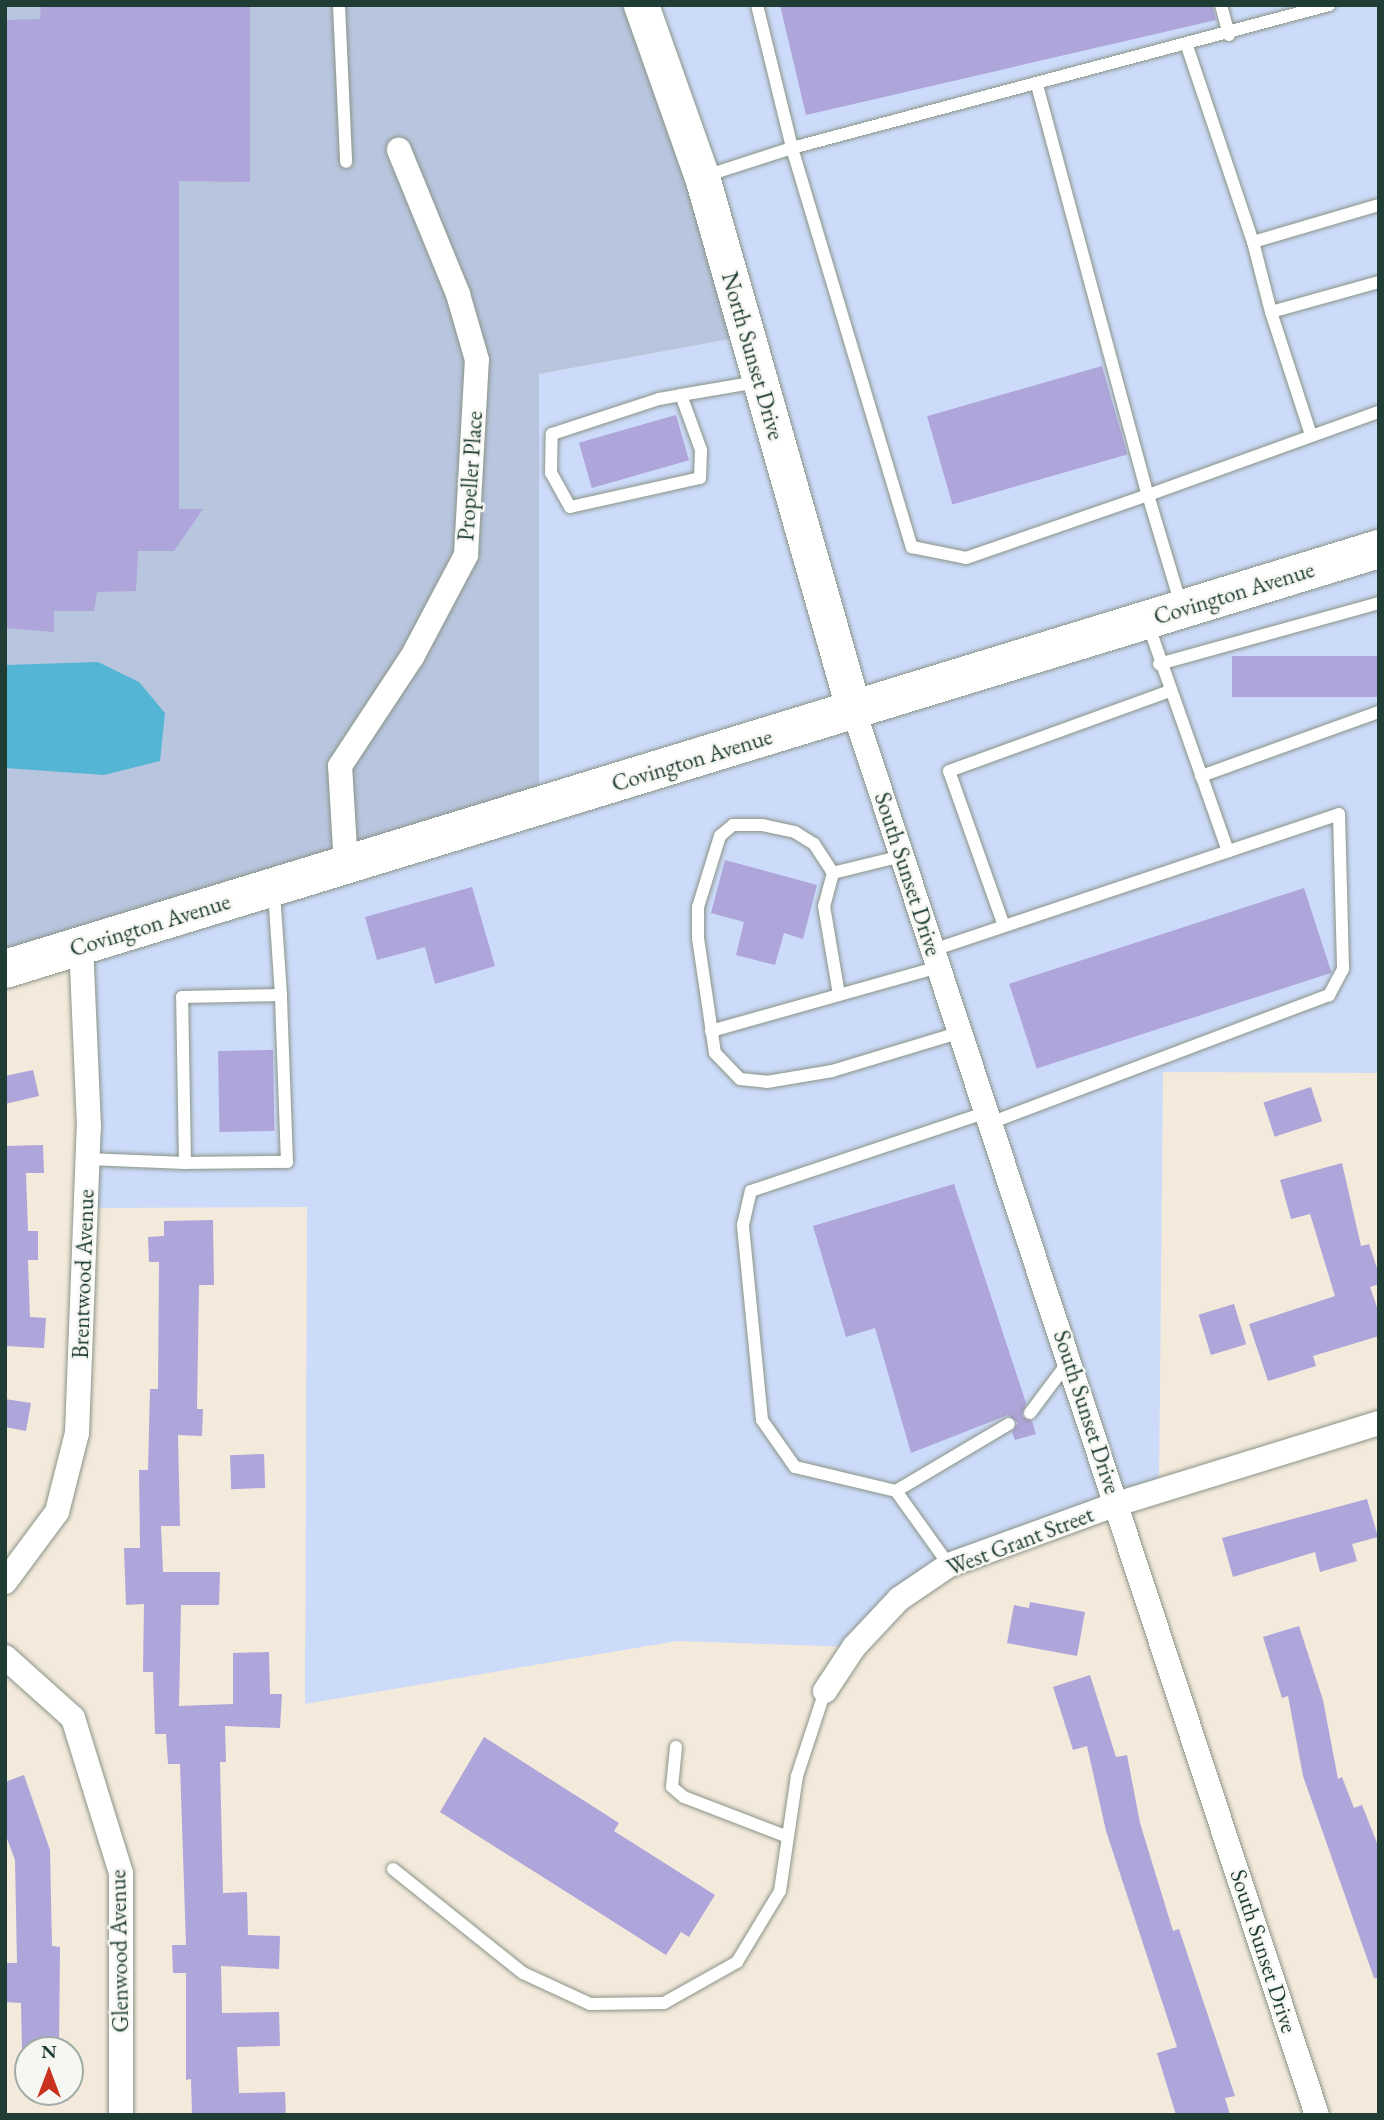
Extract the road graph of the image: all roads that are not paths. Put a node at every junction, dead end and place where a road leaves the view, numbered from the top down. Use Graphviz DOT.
graph roads {
  1 [pos="339,5"];
  2 [pos="641,5"];
  3 [pos="757,5"];
  4 [pos="1221,5"];
  5 [pos="1329,5"];
  6 [pos="1229,35"];
  7 [pos="1187,46"];
  8 [pos="1037,85"];
  9 [pos="792,148"];
  10 [pos="400,149"];
  11 [pos="346,162"];
  12 [pos="702,177"];
  13 [pos="1379,205"];
  14 [pos="1253,242"];
  15 [pos="1379,282"];
  16 [pos="1271,312"];
  17 [pos="760,381"];
  18 [pos="681,395"];
  19 [pos="1379,412"];
  20 [pos="1311,435"];
  21 [pos="1148,495"];
  22 [pos="1379,549"];
  23 [pos="1379,603"];
  24 [pos="1182,609"];
  25 [pos="1147,620"];
  26 [pos="1159,664"];
  27 [pos="1170,691"];
  28 [pos="854,711"];
  29 [pos="1379,712"];
  30 [pos="1201,776"];
  31 [pos="1228,851"];
  32 [pos="902,856"];
  33 [pos="346,866"];
  34 [pos="833,873"];
  35 [pos="273,888"];
  36 [pos="1004,926"];
  37 [pos="81,946"];
  38 [pos="936,959"];
  39 [pos="5,969"];
  40 [pos="281,995"];
  41 [pos="839,995"];
  42 [pos="711,1031"];
  43 [pos="961,1032"];
  44 [pos="989,1117"];
  45 [pos="88,1159"];
  46 [pos="185,1163"];
  47 [pos="1070,1361"];
  48 [pos="1030,1413"];
  49 [pos="1009,1423"];
  50 [pos="1379,1423"];
  51 [pos="896,1491"];
  52 [pos="1117,1504"];
  53 [pos="949,1565"];
  54 [pos="5,1582"];
  55 [pos="5,1657"];
  56 [pos="825,1691"];
  57 [pos="676,1747"];
  58 [pos="788,1837"];
  59 [pos="394,1869"];
  60 [pos="121,2115"];
  61 [pos="1317,2115"];
  1 -- 11 [label="lane"];
  2 -- 12 [label="main road, North Sunset Drive"];
  3 -- 9 [label="lane"];
  4 -- 6 [label="lane"];
  5 -- 6 [label="lane"];
  6 -- 7 [label="lane"];
  7 -- 8 [label="lane"];
  7 -- 14 [label="lane"];
  8 -- 9 [label="lane"];
  8 -- 21 [label="lane"];
  9 -- 12 [label="lane"];
  9 -- 21 [label="lane"];
  10 -- 33 [label="street, Propeller Place"];
  12 -- 17 [label="main road, North Sunset Drive"];
  13 -- 14 [label="lane"];
  14 -- 16 [label="lane"];
  15 -- 16 [label="lane"];
  16 -- 20 [label="lane"];
  17 -- 18 [label="lane"];
  17 -- 28 [label="main road, North Sunset Drive"];
  18 -- 18 [label="lane"];
  19 -- 20 [label="lane"];
  20 -- 21 [label="lane"];
  21 -- 24 [label="lane"];
  22 -- 24 [label="main road, Covington Avenue"];
  23 -- 26 [label="lane"];
  24 -- 25 [label="main road, Covington Avenue"];
  25 -- 26 [label="lane"];
  25 -- 28 [label="main road, Covington Avenue"];
  26 -- 27 [label="lane"];
  27 -- 30 [label="lane"];
  27 -- 36 [label="lane"];
  28 -- 32 [label="street, South Sunset Drive"];
  28 -- 33 [label="main road, Covington Avenue"];
  29 -- 30 [label="lane"];
  30 -- 31 [label="lane"];
  31 -- 36 [label="lane"];
  31 -- 44 [label="lane"];
  32 -- 34 [label="lane"];
  32 -- 38 [label="street, South Sunset Drive"];
  33 -- 35 [label="main road, Covington Avenue"];
  34 -- 41 [label="lane"];
  34 -- 42 [label="lane"];
  35 -- 37 [label="main road, Covington Avenue"];
  35 -- 40 [label="lane"];
  36 -- 38 [label="lane"];
  37 -- 39 [label="main road, Covington Avenue"];
  37 -- 45 [label="street, Brentwood Avenue"];
  38 -- 41 [label="lane"];
  38 -- 43 [label="street, South Sunset Drive"];
  40 -- 46 [label="lane"];
  40 -- 46 [label="lane"];
  41 -- 42 [label="lane"];
  42 -- 43 [label="lane"];
  43 -- 44 [label="street, South Sunset Drive"];
  44 -- 47 [label="street, South Sunset Drive"];
  44 -- 51 [label="lane"];
  45 -- 46 [label="lane"];
  45 -- 54 [label="street, Brentwood Avenue"];
  47 -- 48 [label="lane"];
  47 -- 52 [label="street, South Sunset Drive"];
  49 -- 51 [label="lane"];
  50 -- 52 [label="street, West Grant Street"];
  51 -- 53 [label="lane"];
  52 -- 53 [label="street, West Grant Street"];
  52 -- 61 [label="street, South Sunset Drive"];
  53 -- 56 [label="street, West Grant Street"];
  55 -- 60 [label="street, Glenwood Avenue"];
  56 -- 58 [label="lane"];
  57 -- 58 [label="lane"];
  58 -- 59 [label="lane"];
}
